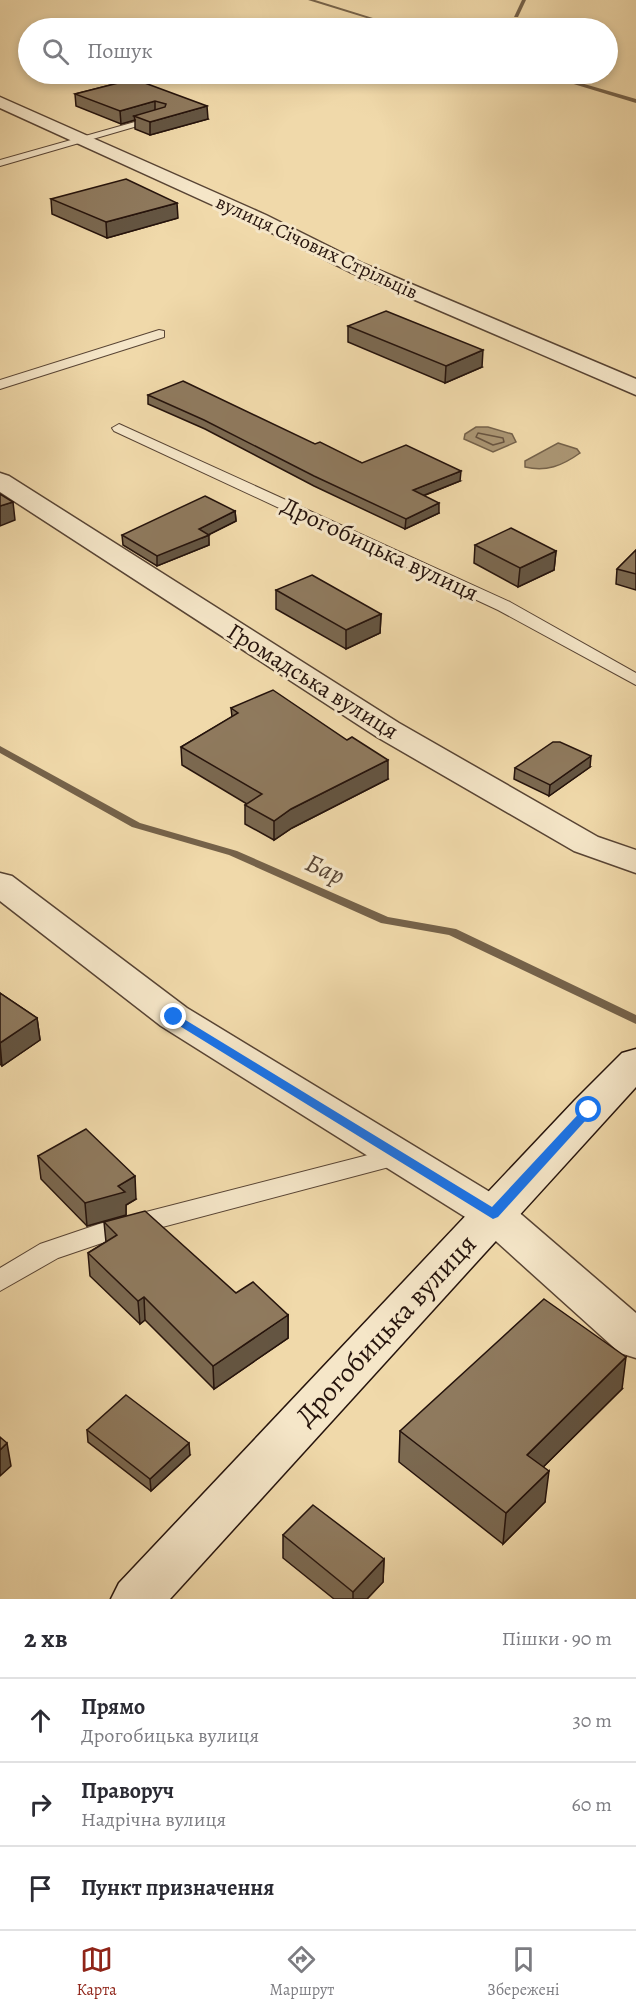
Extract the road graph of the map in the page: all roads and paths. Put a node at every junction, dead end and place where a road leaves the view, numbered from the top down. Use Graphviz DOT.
graph roads {
  1 [pos="0,102"];
  2 [pos="160,118"];
  3 [pos="82,139"];
  4 [pos="0,163"];
  5 [pos="159,334"];
  6 [pos="0,384"];
  7 [pos="636,388"];
  8 [pos="119,428"];
  9 [pos="0,481"];
  10 [pos="636,680"];
  11 [pos="636,862"];
  12 [pos="0,884"];
  13 [pos="636,1062"];
  14 [pos="399,1156"];
  15 [pos="493,1214"];
  16 [pos="0,1281"];
  17 [pos="636,1340"];
  18 [pos="137,1599"];
  1 -- 3 [label="street, вулиця Січових Стрільців"];
  2 -- 3 [label="lane"];
  3 -- 4 [label="lane"];
  3 -- 7 [label="street, вулиця Січових Стрільців"];
  5 -- 6 [label="lane"];
  8 -- 10 [label="lane, Дрогобицька вулиця"];
  9 -- 11 [label="street, Громадська вулиця"];
  12 -- 14 [label="street"];
  13 -- 15 [label="street, Дрогобицька вулиця"];
  14 -- 15 [label="street"];
  14 -- 16 [label="lane"];
  15 -- 17 [label="street"];
  15 -- 18 [label="street, Дрогобицька вулиця"];
}
